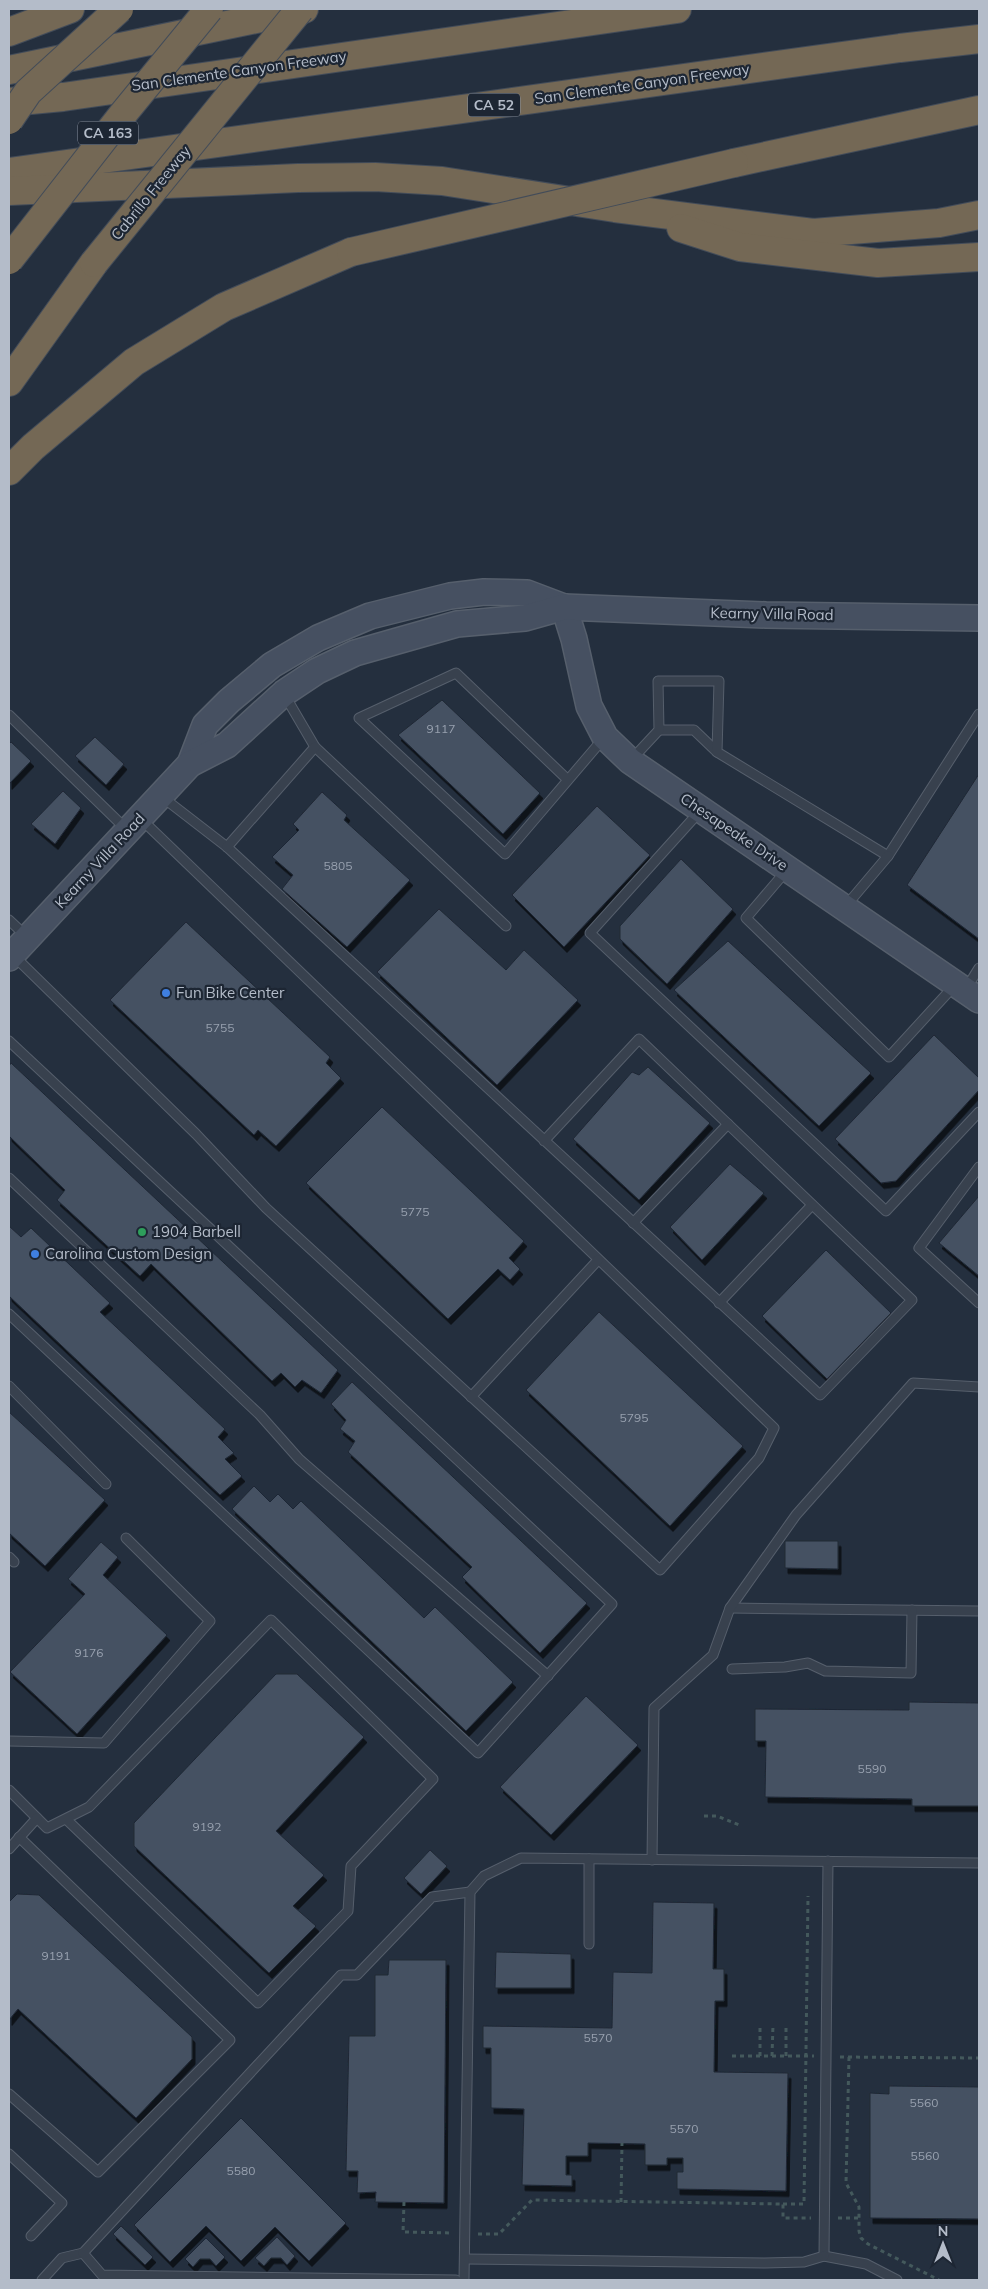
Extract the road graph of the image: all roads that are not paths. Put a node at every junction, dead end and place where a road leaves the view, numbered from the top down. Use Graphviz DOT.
graph roads {
  1 [pos="70,9"];
  2 [pos="119,9"];
  3 [pos="209,9"];
  4 [pos="300,9"];
  5 [pos="304,9"];
  6 [pos="677,9"];
  7 [pos="9,32"];
  8 [pos="979,39"];
  9 [pos="9,70"];
  10 [pos="9,102"];
  11 [pos="979,110"];
  12 [pos="9,120"];
  13 [pos="9,172"];
  14 [pos="9,191"];
  15 [pos="615,208"];
  16 [pos="979,215"];
  17 [pos="979,257"];
  18 [pos="9,260"];
  19 [pos="9,382"];
  20 [pos="9,471"];
  21 [pos="564,608"];
  22 [pos="979,618"];
  23 [pos="284,694"];
  24 [pos="979,714"];
  25 [pos="9,715"];
  26 [pos="659,730"];
  27 [pos="605,737"];
  28 [pos="316,747"];
  29 [pos="717,752"];
  30 [pos="630,761"];
  31 [pos="190,764"];
  32 [pos="568,780"];
  33 [pos="161,796"];
  34 [pos="701,810"];
  35 [pos="134,824"];
  36 [pos="227,848"];
  37 [pos="888,856"];
  38 [pos="788,869"];
  39 [pos="844,908"];
  40 [pos="9,920"];
  41 [pos="506,926"];
  42 [pos="16,950"];
  43 [pos="979,968"];
  44 [pos="967,991"];
  45 [pos="9,1041"];
  46 [pos="979,1112"];
  47 [pos="728,1124"];
  48 [pos="544,1141"];
  49 [pos="979,1167"];
  50 [pos="9,1178"];
  51 [pos="812,1205"];
  52 [pos="633,1223"];
  53 [pos="598,1260"];
  54 [pos="719,1302"];
  55 [pos="979,1303"];
  56 [pos="9,1314"];
  57 [pos="9,1386"];
  58 [pos="979,1386"];
  59 [pos="471,1397"];
  60 [pos="106,1484"];
  61 [pos="126,1538"];
  62 [pos="730,1608"];
  63 [pos="912,1610"];
  64 [pos="979,1611"];
  65 [pos="732,1669"];
  66 [pos="548,1676"];
  67 [pos="9,1741"];
  68 [pos="9,1790"];
  69 [pos="37,1818"];
  70 [pos="66,1819"];
  71 [pos="20,1837"];
  72 [pos="9,1849"];
  73 [pos="589,1859"];
  74 [pos="652,1860"];
  75 [pos="828,1862"];
  76 [pos="979,1863"];
  77 [pos="470,1892"];
  78 [pos="589,1944"];
  79 [pos="9,2094"];
  80 [pos="9,2154"];
  81 [pos="31,2236"];
  82 [pos="83,2252"];
  83 [pos="824,2256"];
  84 [pos="465,2259"];
  85 [pos="42,2280"];
  86 [pos="456,2280"];
  87 [pos="464,2280"];
  88 [pos="897,2280"];
  1 -- 7 [label="highway"];
  2 -- 12 [label="highway, bridge"];
  3 -- 18 [label="highway, CA 163, bridge"];
  4 -- 19 [label="highway, Cabrillo Freeway, bridge"];
  5 -- 9 [label="highway"];
  6 -- 10 [label="highway, San Clemente Canyon Freeway"];
  8 -- 13 [label="highway, San Clemente Canyon Freeway / CA 52"];
  11 -- 20 [label="highway, bridge"];
  14 -- 15 [label="highway"];
  15 -- 16 [label="highway"];
  15 -- 17 [label="highway"];
  21 -- 22 [label="main road, Kearny Villa Road"];
  21 -- 23 [label="main road, Kearny Villa Road"];
  21 -- 27 [label="main road, Chesapeake Drive"];
  21 -- 31 [label="main road, Kearny Villa Road"];
  23 -- 28 [label="lane"];
  23 -- 31 [label="main road, Kearny Villa Road"];
  24 -- 37 [label="lane"];
  25 -- 35 [label="lane"];
  26 -- 29 [label="lane"];
  26 -- 29 [label="lane"];
  26 -- 30 [label="lane"];
  27 -- 30 [label="main road, Chesapeake Drive"];
  27 -- 32 [label="lane"];
  28 -- 36 [label="lane"];
  28 -- 41 [label="lane"];
  29 -- 37 [label="lane"];
  30 -- 34 [label="main road, Chesapeake Drive"];
  31 -- 33 [label="main road, Kearny Villa Road"];
  32 -- 32 [label="lane"];
  33 -- 35 [label="main road, Kearny Villa Road"];
  33 -- 36 [label="lane"];
  34 -- 38 [label="main road, Chesapeake Drive"];
  34 -- 46 [label="lane"];
  35 -- 42 [label="main road, Kearny Villa Road"];
  35 -- 53 [label="lane"];
  36 -- 48 [label="lane"];
  37 -- 39 [label="lane"];
  38 -- 39 [label="main road, Chesapeake Drive"];
  38 -- 44 [label="lane"];
  39 -- 44 [label="main road, Chesapeake Drive"];
  40 -- 42 [label="lane"];
  42 -- 59 [label="lane"];
  43 -- 44 [label="lane"];
  45 -- 66 [label="lane"];
  47 -- 48 [label="lane"];
  47 -- 51 [label="lane"];
  47 -- 52 [label="lane"];
  48 -- 52 [label="lane"];
  49 -- 55 [label="lane"];
  50 -- 66 [label="lane"];
  51 -- 54 [label="lane"];
  51 -- 54 [label="lane"];
  52 -- 54 [label="lane"];
  53 -- 59 [label="lane"];
  53 -- 59 [label="lane"];
  56 -- 66 [label="lane"];
  57 -- 60 [label="lane"];
  58 -- 62 [label="lane"];
  61 -- 67 [label="lane"];
  62 -- 63 [label="lane"];
  62 -- 74 [label="lane"];
  63 -- 64 [label="lane"];
  63 -- 65 [label="lane"];
  68 -- 69 [label="lane"];
  69 -- 70 [label="lane"];
  69 -- 71 [label="lane"];
  70 -- 70 [label="lane"];
  71 -- 72 [label="lane"];
  71 -- 79 [label="lane"];
  73 -- 74 [label="lane"];
  73 -- 77 [label="lane"];
  73 -- 78 [label="lane"];
  74 -- 75 [label="lane"];
  75 -- 76 [label="lane"];
  75 -- 83 [label="lane"];
  77 -- 82 [label="lane"];
  77 -- 84 [label="lane"];
  80 -- 81 [label="lane"];
  82 -- 85 [label="lane"];
  82 -- 86 [label="lane"];
  83 -- 84 [label="lane"];
  83 -- 88 [label="lane"];
  84 -- 87 [label="lane"];
}
